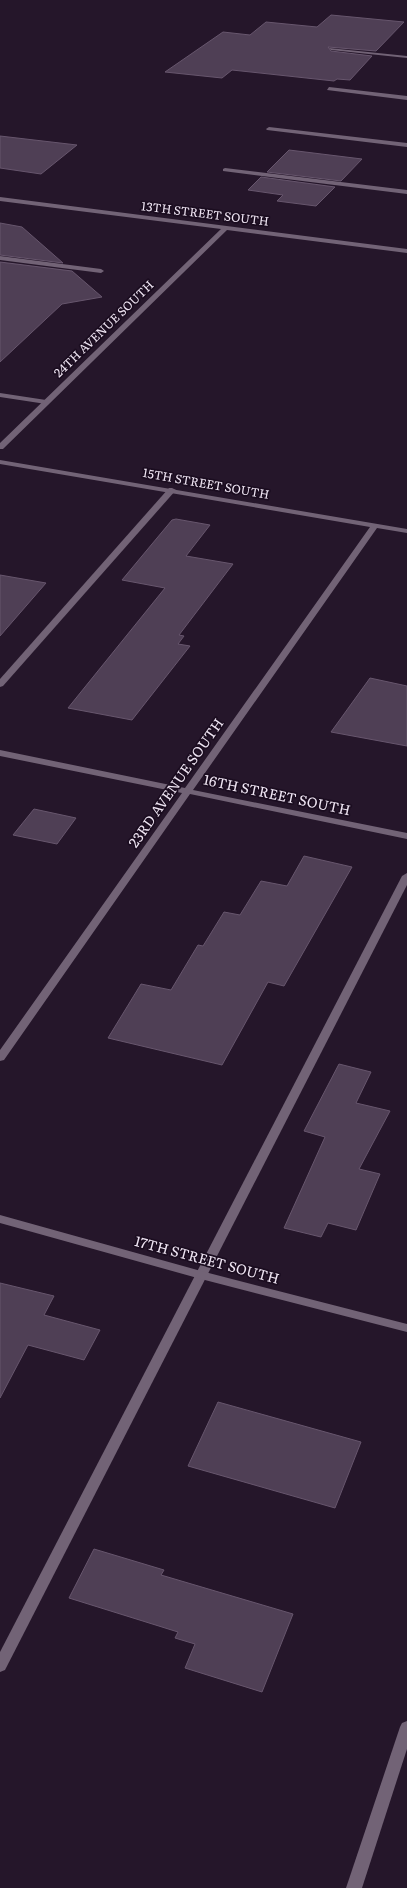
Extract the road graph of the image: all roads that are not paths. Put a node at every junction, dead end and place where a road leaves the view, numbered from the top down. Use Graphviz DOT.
graph roads {
  1 [pos="331,48"];
  2 [pos="407,57"];
  3 [pos="329,89"];
  4 [pos="407,98"];
  5 [pos="269,129"];
  6 [pos="407,145"];
  7 [pos="224,170"];
  8 [pos="407,192"];
  9 [pos="0,199"];
  10 [pos="225,228"];
  11 [pos="407,251"];
  12 [pos="0,258"];
  13 [pos="101,271"];
  14 [pos="0,395"];
  15 [pos="46,402"];
  16 [pos="0,447"];
  17 [pos="0,462"];
  18 [pos="172,490"];
  19 [pos="375,525"];
  20 [pos="407,531"];
  21 [pos="0,684"];
  22 [pos="0,752"];
  23 [pos="188,791"];
  24 [pos="407,836"];
  25 [pos="407,876"];
  26 [pos="0,1058"];
  27 [pos="0,1219"];
  28 [pos="201,1275"];
  29 [pos="407,1328"];
  30 [pos="0,1666"];
  31 [pos="407,1727"];
  32 [pos="354,1888"];
  1 -- 2 [label="street"];
  3 -- 4 [label="street"];
  5 -- 6 [label="street"];
  7 -- 8 [label="street"];
  9 -- 10 [label="street, 13TH STREET SOUTH"];
  10 -- 11 [label="street, 13TH STREET SOUTH"];
  10 -- 15 [label="street, 24TH AVENUE SOUTH"];
  12 -- 13 [label="street"];
  14 -- 15 [label="street"];
  15 -- 16 [label="street, 24TH AVENUE SOUTH"];
  17 -- 18 [label="street, 15TH STREET SOUTH"];
  18 -- 19 [label="street, 15TH STREET SOUTH"];
  18 -- 21 [label="street"];
  19 -- 20 [label="street, 15TH STREET SOUTH"];
  19 -- 23 [label="street, 23RD AVENUE SOUTH"];
  22 -- 23 [label="street, 16TH STREET SOUTH"];
  23 -- 24 [label="street, 16TH STREET SOUTH"];
  23 -- 26 [label="street, 23RD AVENUE SOUTH"];
  25 -- 28 [label="street"];
  27 -- 28 [label="street, 17TH STREET SOUTH"];
  28 -- 29 [label="street, 17TH STREET SOUTH"];
  28 -- 30 [label="street"];
  31 -- 32 [label="street"];
}
